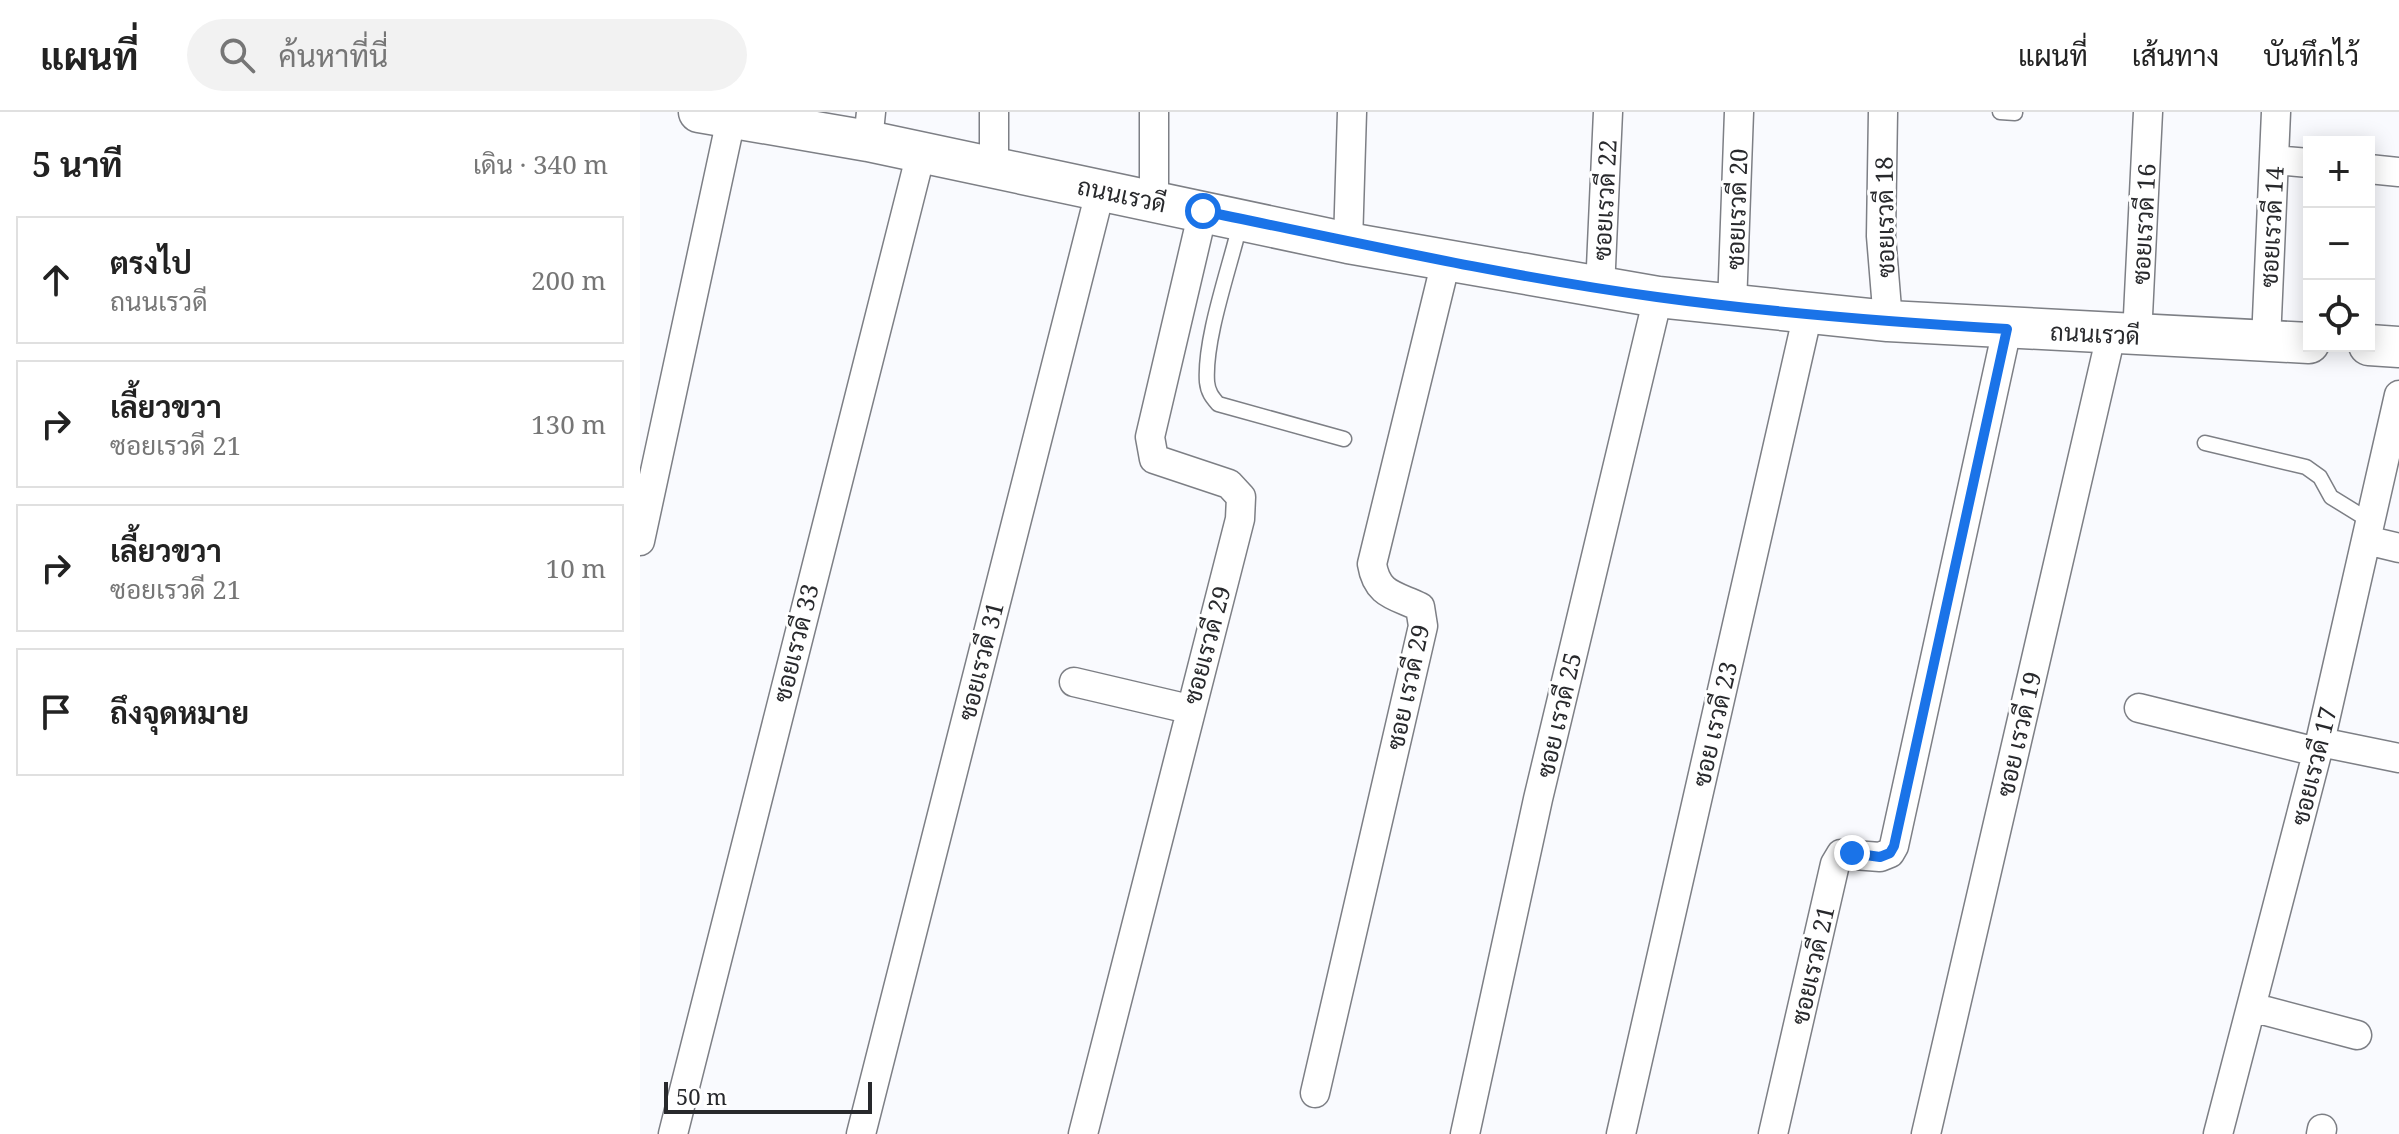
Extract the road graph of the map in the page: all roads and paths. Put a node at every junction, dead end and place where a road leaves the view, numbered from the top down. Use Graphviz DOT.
graph roads {
  1 [pos="994,112"];
  2 [pos="1154,112"];
  3 [pos="1352,112"];
  4 [pos="1608,112"];
  5 [pos="1739,112"];
  6 [pos="1883,112"];
  7 [pos="2000,112"];
  8 [pos="2148,112"];
  9 [pos="2276,112"];
  10 [pos="2015,113"];
  11 [pos="715,115"];
  12 [pos="870,127"];
  13 [pos="921,153"];
  14 [pos="2274,160"];
  15 [pos="2303,162"];
  16 [pos="994,167"];
  17 [pos="2375,170"];
  18 [pos="2399,172"];
  19 [pos="1101,188"];
  20 [pos="1154,201"];
  21 [pos="1222,215"];
  22 [pos="1348,243"];
  23 [pos="1446,261"];
  24 [pos="1600,289"];
  25 [pos="1658,297"];
  26 [pos="1732,306"];
  27 [pos="1808,313"];
  28 [pos="1888,321"];
  29 [pos="2007,329"];
  30 [pos="2124,335"];
  31 [pos="2266,341"];
  32 [pos="2303,343"];
  33 [pos="2375,345"];
  34 [pos="2399,347"];
  35 [pos="2399,395"];
  36 [pos="1344,439"];
  37 [pos="2205,443"];
  38 [pos="2368,531"];
  39 [pos="640,541"];
  40 [pos="2399,548"];
  41 [pos="1074,682"];
  42 [pos="2139,708"];
  43 [pos="1189,709"];
  44 [pos="2318,747"];
  45 [pos="2399,758"];
  46 [pos="2251,1007"];
  47 [pos="2357,1035"];
  48 [pos="1315,1093"];
  49 [pos="673,1134"];
  50 [pos="861,1134"];
  51 [pos="1083,1134"];
  52 [pos="1465,1134"];
  53 [pos="1621,1134"];
  54 [pos="1773,1134"];
  55 [pos="1926,1134"];
  56 [pos="2218,1134"];
  1 -- 16 [label="street"];
  2 -- 20 [label="street"];
  3 -- 22 [label="street"];
  4 -- 24 [label="street, ซอยเรวดี 22"];
  5 -- 26 [label="street, ซอยเรวดี 20"];
  6 -- 28 [label="street, ซอยเรวดี 18"];
  7 -- 10 [label="lane"];
  8 -- 30 [label="street, ซอยเรวดี 16"];
  9 -- 14 [label="street, ซอยเรวดี 14"];
  11 -- 12 [label="street, ถนนเรวดี"];
  11 -- 39 [label="street"];
  12 -- 13 [label="street, ถนนเรวดี"];
  13 -- 16 [label="street, ถนนเรวดี"];
  13 -- 49 [label="street, ซอยเรวดี 33"];
  14 -- 15 [label="street"];
  14 -- 31 [label="street, ซอยเรวดี 14"];
  16 -- 19 [label="street, ถนนเรวดี"];
  17 -- 18 [label="street"];
  19 -- 20 [label="street, ถนนเรวดี"];
  19 -- 50 [label="street, ซอยเรวดี 31"];
  20 -- 21 [label="street, ถนนเรวดี"];
  21 -- 22 [label="street, ถนนเรวดี"];
  21 -- 36 [label="lane"];
  21 -- 43 [label="street, ซอยเรวดี 29"];
  22 -- 23 [label="street, ถนนเรวดี"];
  23 -- 24 [label="street, ถนนเรวดี"];
  23 -- 48 [label="street, ซอย เรวดี 29"];
  24 -- 25 [label="street, ถนนเรวดี"];
  25 -- 26 [label="street, ถนนเรวดี"];
  25 -- 52 [label="street, ซอย เรวดี 25"];
  26 -- 27 [label="street, ถนนเรวดี"];
  27 -- 28 [label="street, ถนนเรวดี"];
  27 -- 53 [label="street, ซอย เรวดี 23"];
  28 -- 29 [label="street, ถนนเรวดี"];
  29 -- 30 [label="street, ถนนเรวดี"];
  29 -- 54 [label="street, ซอยเรวดี 21"];
  30 -- 31 [label="street, ถนนเรวดี"];
  30 -- 55 [label="street, ซอย เรวดี 19"];
  31 -- 32 [label="street, ถนนเรวดี"];
  33 -- 34 [label="street"];
  35 -- 38 [label="street, ซอยเรวดี 17"];
  37 -- 38 [label="lane"];
  38 -- 40 [label="street"];
  38 -- 44 [label="street, ซอยเรวดี 17"];
  41 -- 43 [label="street"];
  42 -- 44 [label="street"];
  43 -- 51 [label="street, ซอยเรวดี 29"];
  44 -- 45 [label="street"];
  44 -- 46 [label="street, ซอยเรวดี 17"];
  46 -- 47 [label="street"];
  46 -- 56 [label="street, ซอยเรวดี 17"];
}
